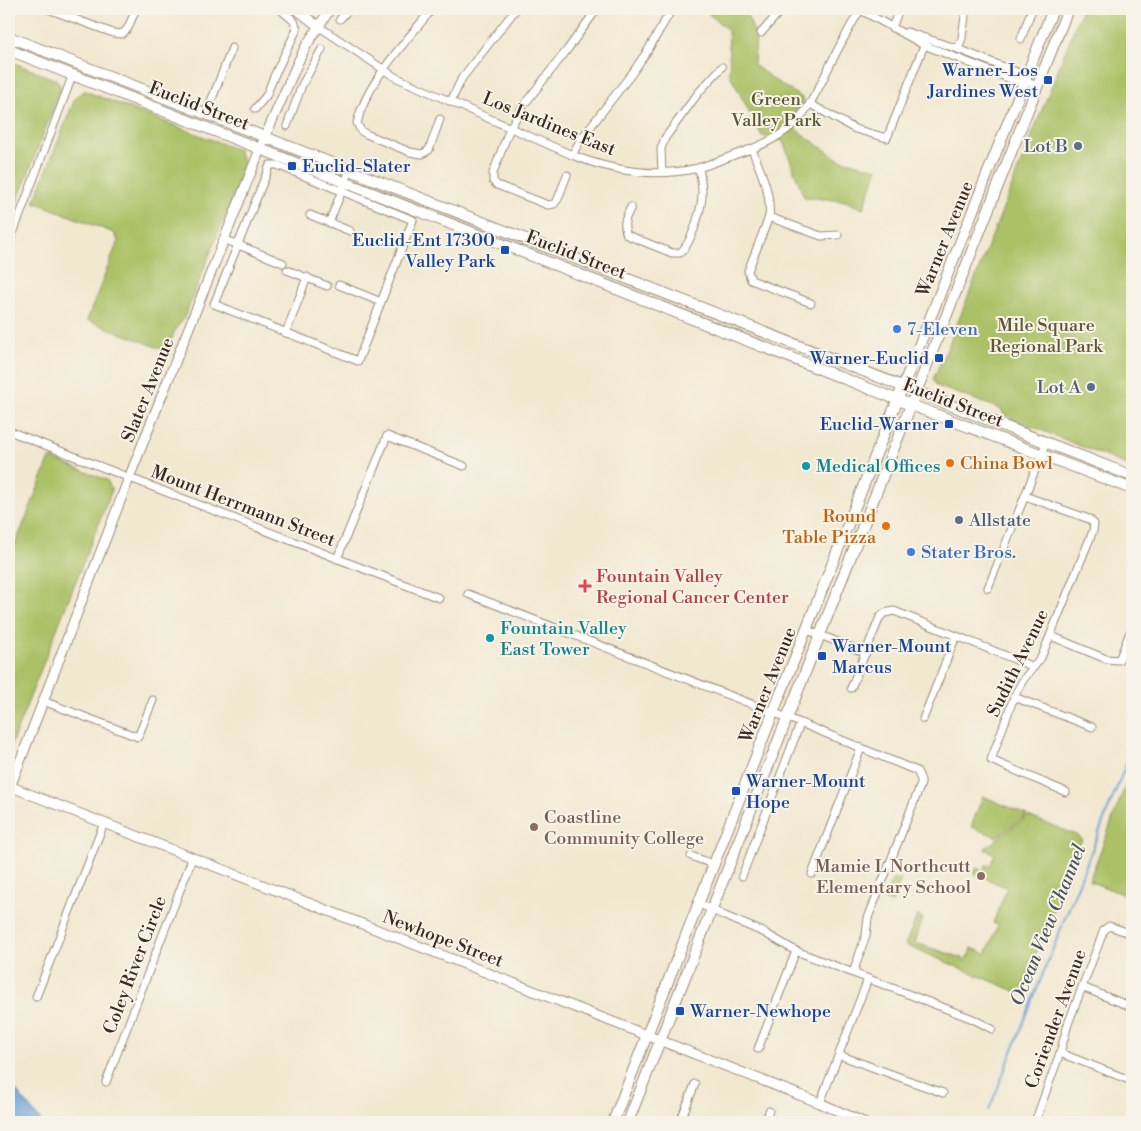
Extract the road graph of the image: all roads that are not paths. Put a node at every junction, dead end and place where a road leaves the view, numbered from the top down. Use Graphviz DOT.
graph roads {
  1 [pos="48,9"];
  2 [pos="136,9"];
  3 [pos="280,9"];
  4 [pos="296,9"];
  5 [pos="330,9"];
  6 [pos="349,9"];
  7 [pos="432,9"];
  8 [pos="516,9"];
  9 [pos="597,9"];
  10 [pos="672,9"];
  11 [pos="782,9"];
  12 [pos="859,9"];
  13 [pos="899,9"];
  14 [pos="966,9"];
  15 [pos="1032,9"];
  16 [pos="1053,9"];
  17 [pos="1068,9"];
  18 [pos="62,11"];
  19 [pos="340,19"];
  20 [pos="318,26"];
  21 [pos="892,28"];
  22 [pos="761,33"];
  23 [pos="9,37"];
  24 [pos="1021,39"];
  25 [pos="926,42"];
  26 [pos="232,48"];
  27 [pos="322,49"];
  28 [pos="958,49"];
  29 [pos="9,50"];
  30 [pos="722,67"];
  31 [pos="384,70"];
  32 [pos="73,74"];
  33 [pos="289,80"];
  34 [pos="1025,81"];
  35 [pos="302,85"];
  36 [pos="1037,86"];
  37 [pos="143,90"];
  38 [pos="139,100"];
  39 [pos="451,101"];
  40 [pos="810,104"];
  41 [pos="255,109"];
  42 [pos="206,114"];
  43 [pos="440,119"];
  44 [pos="287,126"];
  45 [pos="510,128"];
  46 [pos="265,137"];
  47 [pos="261,148"];
  48 [pos="752,149"];
  49 [pos="572,154"];
  50 [pos="698,168"];
  51 [pos="350,170"];
  52 [pos="662,172"];
  53 [pos="567,175"];
  54 [pos="343,186"];
  55 [pos="435,204"];
  56 [pos="631,207"];
  57 [pos="430,214"];
  58 [pos="310,215"];
  59 [pos="769,217"];
  60 [pos="329,223"];
  61 [pos="350,231"];
  62 [pos="838,235"];
  63 [pos="226,240"];
  64 [pos="9,244"];
  65 [pos="238,245"];
  66 [pos="283,263"];
  67 [pos="287,270"];
  68 [pos="307,277"];
  69 [pos="339,285"];
  70 [pos="327,286"];
  71 [pos="381,302"];
  72 [pos="811,303"];
  73 [pos="286,332"];
  74 [pos="903,387"];
  75 [pos="916,392"];
  76 [pos="899,400"];
  77 [pos="911,404"];
  78 [pos="9,431"];
  79 [pos="1046,443"];
  80 [pos="1042,454"];
  81 [pos="464,466"];
  82 [pos="1132,476"];
  83 [pos="129,478"];
  84 [pos="1132,489"];
  85 [pos="1025,496"];
  86 [pos="838,550"];
  87 [pos="337,559"];
  88 [pos="838,588"];
  89 [pos="988,588"];
  90 [pos="468,594"];
  91 [pos="439,598"];
  92 [pos="1132,626"];
  93 [pos="807,630"];
  94 [pos="820,636"];
  95 [pos="956,636"];
  96 [pos="1050,636"];
  97 [pos="866,653"];
  98 [pos="1034,667"];
  99 [pos="851,688"];
  100 [pos="1014,697"];
  101 [pos="153,700"];
  102 [pos="43,701"];
  103 [pos="773,713"];
  104 [pos="786,718"];
  105 [pos="923,719"];
  106 [pos="800,724"];
  107 [pos="1092,727"];
  108 [pos="861,748"];
  109 [pos="9,787"];
  110 [pos="1066,792"];
  111 [pos="104,823"];
  112 [pos="691,856"];
  113 [pos="192,859"];
  114 [pos="715,865"];
  115 [pos="812,874"];
  116 [pos="742,876"];
  117 [pos="700,904"];
  118 [pos="713,910"];
  119 [pos="1132,934"];
  120 [pos="796,951"];
  121 [pos="852,973"];
  122 [pos="868,979"];
  123 [pos="1082,987"];
  124 [pos="36,997"];
  125 [pos="1132,1007"];
  126 [pos="992,1029"];
  127 [pos="647,1036"];
  128 [pos="661,1041"];
  129 [pos="758,1049"];
  130 [pos="1060,1053"];
  131 [pos="840,1055"];
  132 [pos="1132,1081"];
  133 [pos="106,1082"];
  134 [pos="695,1084"];
  135 [pos="943,1093"];
  136 [pos="820,1103"];
  137 [pos="769,1111"];
  138 [pos="857,1121"];
  139 [pos="613,1122"];
  140 [pos="628,1122"];
  141 [pos="680,1122"];
  142 [pos="765,1122"];
  143 [pos="1035,1122"];
  1 -- 18 [label="street"];
  2 -- 18 [label="street"];
  3 -- 41 [label="street"];
  4 -- 20 [label="street, Los Jardines East"];
  5 -- 20 [label="street, Slater Avenue"];
  6 -- 19 [label="street"];
  7 -- 31 [label="street"];
  8 -- 39 [label="street"];
  9 -- 45 [label="street"];
  10 -- 49 [label="street"];
  11 -- 22 [label="street"];
  12 -- 21 [label="street"];
  12 -- 40 [label="street, Los Jardines East"];
  13 -- 21 [label="street"];
  14 -- 28 [label="street"];
  15 -- 24 [label="street"];
  16 -- 34 [label="main road, Warner Avenue"];
  17 -- 36 [label="main road, Warner Avenue"];
  20 -- 31 [label="street, Los Jardines East"];
  20 -- 33 [label="street, Slater Avenue"];
  21 -- 25 [label="street"];
  23 -- 37 [label="main road, Euclid Street"];
  25 -- 28 [label="street"];
  25 -- 34 [label="street"];
  25 -- 40 [label="street"];
  26 -- 42 [label="street"];
  27 -- 35 [label="street"];
  28 -- 34 [label="street"];
  29 -- 32 [label="main road, Euclid Street"];
  30 -- 52 [label="street"];
  31 -- 39 [label="street, Los Jardines East"];
  31 -- 43 [label="street"];
  32 -- 38 [label="main road, Euclid Street"];
  32 -- 64 [label="street"];
  33 -- 35 [label="street"];
  33 -- 46 [label="street, Slater Avenue"];
  34 -- 36 [label="street"];
  34 -- 74 [label="main road, Warner Avenue"];
  35 -- 44 [label="street"];
  36 -- 75 [label="main road, Warner Avenue"];
  37 -- 38 [label="main road"];
  37 -- 42 [label="main road, Euclid Street"];
  38 -- 47 [label="main road, Euclid Street"];
  39 -- 45 [label="street, Los Jardines East"];
  40 -- 48 [label="street, Los Jardines East"];
  42 -- 46 [label="main road, Euclid Street"];
  45 -- 49 [label="street, Los Jardines East"];
  45 -- 53 [label="street"];
  46 -- 47 [label="street, Slater Avenue"];
  46 -- 51 [label="main road, Euclid Street"];
  47 -- 54 [label="main road, Euclid Street"];
  47 -- 63 [label="street, Slater Avenue"];
  48 -- 50 [label="street, Los Jardines East"];
  48 -- 59 [label="street"];
  49 -- 52 [label="street, Los Jardines East"];
  50 -- 52 [label="street, Los Jardines East"];
  50 -- 56 [label="street"];
  51 -- 54 [label="street"];
  51 -- 55 [label="main road, Euclid Street"];
  54 -- 57 [label="main road, Euclid Street"];
  54 -- 60 [label="street"];
  54 -- 65 [label="street"];
  54 -- 71 [label="street"];
  55 -- 57 [label="street"];
  55 -- 74 [label="main road, Euclid Street"];
  57 -- 76 [label="main road, Euclid Street"];
  58 -- 60 [label="street"];
  59 -- 62 [label="street"];
  59 -- 72 [label="street"];
  60 -- 61 [label="street"];
  63 -- 65 [label="street"];
  63 -- 83 [label="street, Slater Avenue"];
  65 -- 66 [label="street"];
  65 -- 73 [label="street"];
  67 -- 68 [label="street"];
  68 -- 70 [label="street"];
  68 -- 73 [label="street"];
  69 -- 71 [label="street"];
  71 -- 73 [label="street"];
  74 -- 75 [label="main road, Euclid Street"];
  74 -- 76 [label="main road, Warner Avenue"];
  75 -- 77 [label="main road, Warner Avenue"];
  75 -- 79 [label="main road, Euclid Street"];
  76 -- 77 [label="main road, Euclid Street"];
  76 -- 86 [label="main road, Warner Avenue"];
  77 -- 80 [label="main road, Euclid Street"];
  77 -- 88 [label="main road, Warner Avenue"];
  78 -- 83 [label="street, Mount Herrmann Street"];
  79 -- 80 [label="street"];
  79 -- 82 [label="main road, Euclid Street"];
  80 -- 84 [label="main road, Euclid Street"];
  80 -- 85 [label="street"];
  81 -- 87 [label="street"];
  83 -- 87 [label="street, Mount Herrmann Street"];
  83 -- 102 [label="street, Slater Avenue"];
  85 -- 89 [label="street"];
  85 -- 96 [label="street, Sudith Avenue"];
  86 -- 88 [label="main road"];
  86 -- 93 [label="main road, Warner Avenue"];
  87 -- 91 [label="street, Mount Herrmann Street"];
  88 -- 94 [label="main road, Warner Avenue"];
  90 -- 103 [label="street"];
  92 -- 96 [label="street"];
  93 -- 94 [label="street"];
  93 -- 103 [label="main road, Warner Avenue"];
  94 -- 97 [label="street"];
  94 -- 104 [label="main road, Warner Avenue"];
  95 -- 97 [label="street"];
  95 -- 98 [label="street"];
  95 -- 105 [label="street"];
  96 -- 98 [label="street, Sudith Avenue"];
  97 -- 99 [label="street"];
  98 -- 100 [label="street, Sudith Avenue"];
  100 -- 107 [label="street"];
  100 -- 110 [label="street, Sudith Avenue"];
  101 -- 102 [label="street"];
  102 -- 109 [label="street, Slater Avenue"];
  103 -- 104 [label="street"];
  103 -- 114 [label="main road, Warner Avenue"];
  104 -- 106 [label="street"];
  104 -- 118 [label="main road, Warner Avenue"];
  106 -- 108 [label="street"];
  106 -- 116 [label="street"];
  108 -- 115 [label="street"];
  108 -- 121 [label="street"];
  109 -- 111 [label="street, Newhope Street"];
  111 -- 113 [label="street, Newhope Street"];
  111 -- 124 [label="street"];
  112 -- 114 [label="street"];
  113 -- 127 [label="street, Newhope Street"];
  113 -- 133 [label="street, Coley River Circle"];
  114 -- 117 [label="main road, Warner Avenue"];
  117 -- 118 [label="street"];
  117 -- 127 [label="main road, Warner Avenue"];
  118 -- 120 [label="street"];
  118 -- 128 [label="main road, Warner Avenue"];
  119 -- 123 [label="street, Coriender Avenue"];
  120 -- 121 [label="street"];
  120 -- 129 [label="street"];
  121 -- 122 [label="street"];
  122 -- 126 [label="street"];
  122 -- 131 [label="street"];
  123 -- 125 [label="street"];
  123 -- 130 [label="street, Coriender Avenue"];
  127 -- 128 [label="street, Newhope Street"];
  127 -- 139 [label="main road, Warner Avenue"];
  128 -- 136 [label="street, Newhope Street"];
  128 -- 140 [label="main road, Warner Avenue"];
  130 -- 132 [label="street"];
  130 -- 143 [label="street, Coriender Avenue"];
  131 -- 135 [label="street"];
  131 -- 136 [label="street"];
  134 -- 141 [label="street"];
  136 -- 138 [label="street, Newhope Street"];
  137 -- 142 [label="street"];
}
